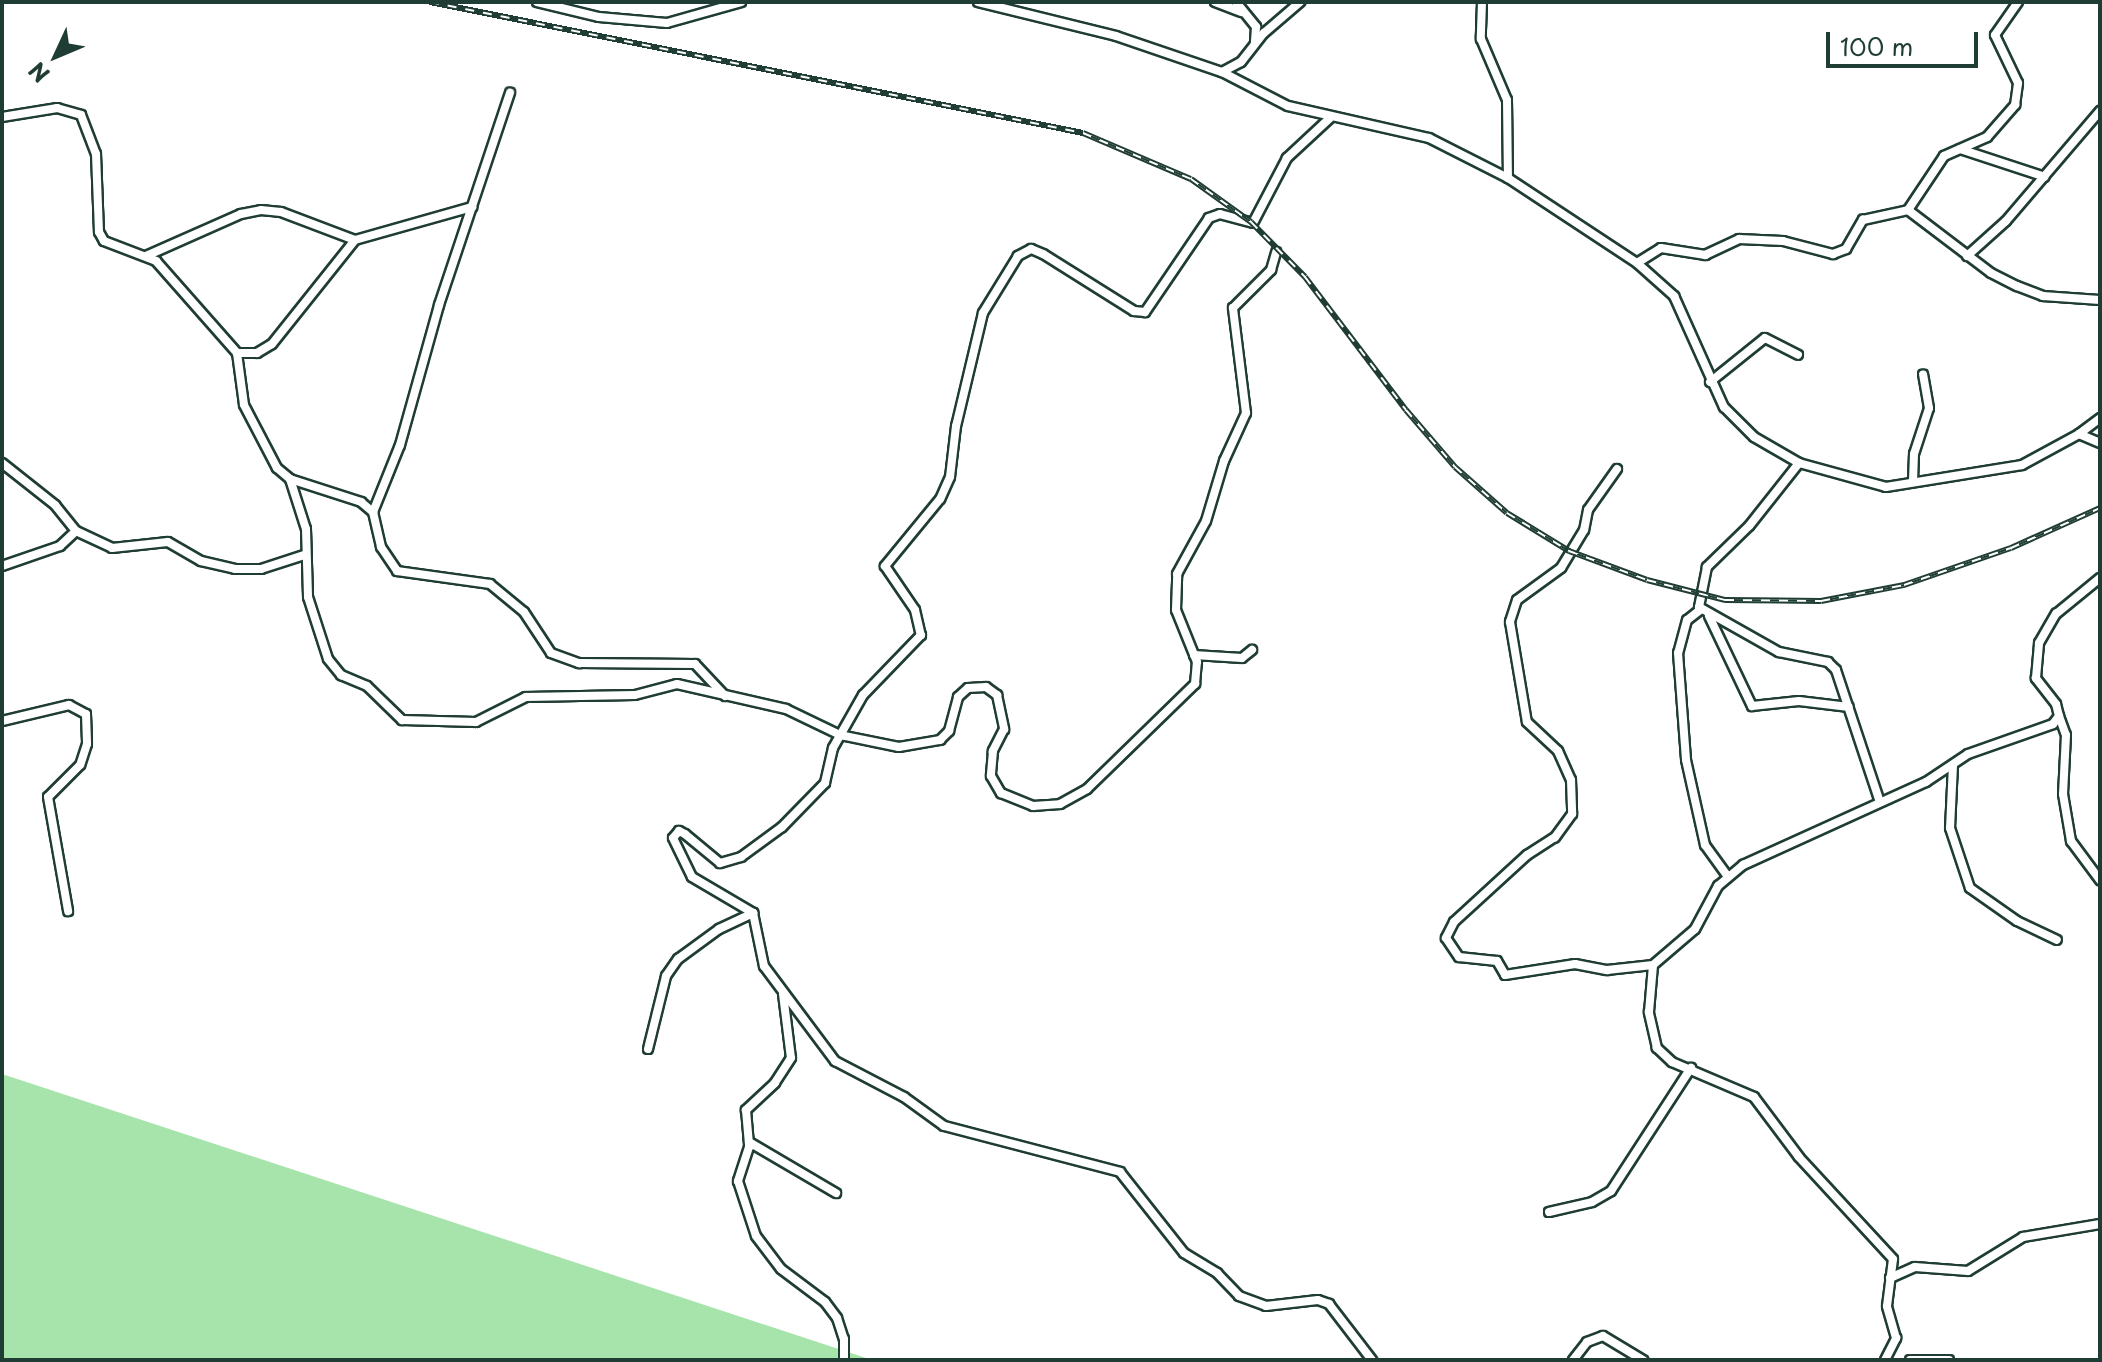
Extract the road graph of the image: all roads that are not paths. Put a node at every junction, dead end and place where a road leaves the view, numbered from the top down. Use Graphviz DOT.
graph roads {
  1 [pos="537,2"];
  2 [pos="741,2"];
  3 [pos="978,2"];
  4 [pos="1215,2"];
  5 [pos="1236,2"];
  6 [pos="1300,2"];
  7 [pos="1482,2"];
  8 [pos="2018,2"];
  9 [pos="1242,12"];
  10 [pos="1255,44"];
  11 [pos="1222,72"];
  12 [pos="510,93"];
  13 [pos="2100,111"];
  14 [pos="2,117"];
  15 [pos="1330,118"];
  16 [pos="1960,149"];
  17 [pos="2045,177"];
  18 [pos="1508,178"];
  19 [pos="472,207"];
  20 [pos="1908,210"];
  21 [pos="355,240"];
  22 [pos="1276,252"];
  23 [pos="146,256"];
  24 [pos="1967,256"];
  25 [pos="1637,263"];
  26 [pos="2100,300"];
  27 [pos="237,353"];
  28 [pos="1798,355"];
  29 [pos="1923,375"];
  30 [pos="1710,382"];
  31 [pos="2100,418"];
  32 [pos="2079,434"];
  33 [pos="2100,443"];
  34 [pos="2,463"];
  35 [pos="1799,463"];
  36 [pos="1617,469"];
  37 [pos="290,479"];
  38 [pos="1913,482"];
  39 [pos="373,512"];
  40 [pos="76,531"];
  41 [pos="304,555"];
  42 [pos="2,566"];
  43 [pos="2100,578"];
  44 [pos="1700,610"];
  45 [pos="1709,615"];
  46 [pos="1252,650"];
  47 [pos="1194,655"];
  48 [pos="726,697"];
  49 [pos="1849,707"];
  50 [pos="2059,716"];
  51 [pos="2,721"];
  52 [pos="840,735"];
  53 [pos="1953,765"];
  54 [pos="1880,802"];
  55 [pos="1728,877"];
  56 [pos="2100,880"];
  57 [pos="68,911"];
  58 [pos="753,913"];
  59 [pos="2057,940"];
  60 [pos="1653,965"];
  61 [pos="782,989"];
  62 [pos="648,1049"];
  63 [pos="1691,1068"];
  64 [pos="749,1142"];
  65 [pos="836,1193"];
  66 [pos="1549,1212"];
  67 [pos="2100,1224"];
  68 [pos="1890,1279"];
  69 [pos="844,1360"];
  70 [pos="1372,1360"];
  71 [pos="1573,1360"];
  72 [pos="1643,1360"];
  73 [pos="1885,1360"];
  74 [pos="1910,1360"];
  75 [pos="1949,1360"];
  1 -- 2 [label="street"];
  3 -- 11 [label="street"];
  4 -- 9 [label="street"];
  5 -- 9 [label="street"];
  6 -- 10 [label="street"];
  7 -- 18 [label="street"];
  8 -- 16 [label="street"];
  9 -- 10 [label="street"];
  10 -- 11 [label="street"];
  11 -- 15 [label="street"];
  12 -- 19 [label="street"];
  13 -- 17 [label="street"];
  14 -- 23 [label="street"];
  15 -- 18 [label="street"];
  15 -- 52 [label="street"];
  16 -- 17 [label="street"];
  16 -- 20 [label="street"];
  17 -- 24 [label="street"];
  18 -- 25 [label="street"];
  19 -- 21 [label="street"];
  19 -- 39 [label="street"];
  20 -- 24 [label="street"];
  20 -- 25 [label="street"];
  21 -- 23 [label="street"];
  21 -- 27 [label="street"];
  22 -- 47 [label="street"];
  23 -- 27 [label="street"];
  24 -- 26 [label="street"];
  25 -- 30 [label="street"];
  27 -- 37 [label="street"];
  28 -- 30 [label="street"];
  29 -- 38 [label="street"];
  30 -- 35 [label="street"];
  31 -- 32 [label="street"];
  32 -- 33 [label="street"];
  32 -- 38 [label="street"];
  34 -- 40 [label="street"];
  35 -- 38 [label="street"];
  35 -- 44 [label="street"];
  36 -- 60 [label="street"];
  37 -- 39 [label="street"];
  37 -- 41 [label="street"];
  39 -- 48 [label="street"];
  40 -- 41 [label="street"];
  40 -- 42 [label="street"];
  41 -- 48 [label="street"];
  43 -- 50 [label="street"];
  44 -- 45 [label="street"];
  44 -- 55 [label="street"];
  45 -- 49 [label="street"];
  45 -- 49 [label="street"];
  46 -- 47 [label="street"];
  47 -- 52 [label="street"];
  48 -- 52 [label="street"];
  49 -- 54 [label="street"];
  50 -- 53 [label="street"];
  50 -- 56 [label="street"];
  51 -- 57 [label="street"];
  52 -- 58 [label="street"];
  53 -- 54 [label="street"];
  53 -- 59 [label="street"];
  54 -- 55 [label="street"];
  55 -- 60 [label="street"];
  58 -- 61 [label="street"];
  58 -- 62 [label="street"];
  60 -- 63 [label="street"];
  61 -- 64 [label="street"];
  61 -- 70 [label="street"];
  63 -- 66 [label="street"];
  63 -- 68 [label="street"];
  64 -- 65 [label="street"];
  64 -- 69 [label="street"];
  67 -- 68 [label="street"];
  68 -- 73 [label="street"];
  71 -- 72 [label="street"];
  74 -- 75 [label="street"];
}
